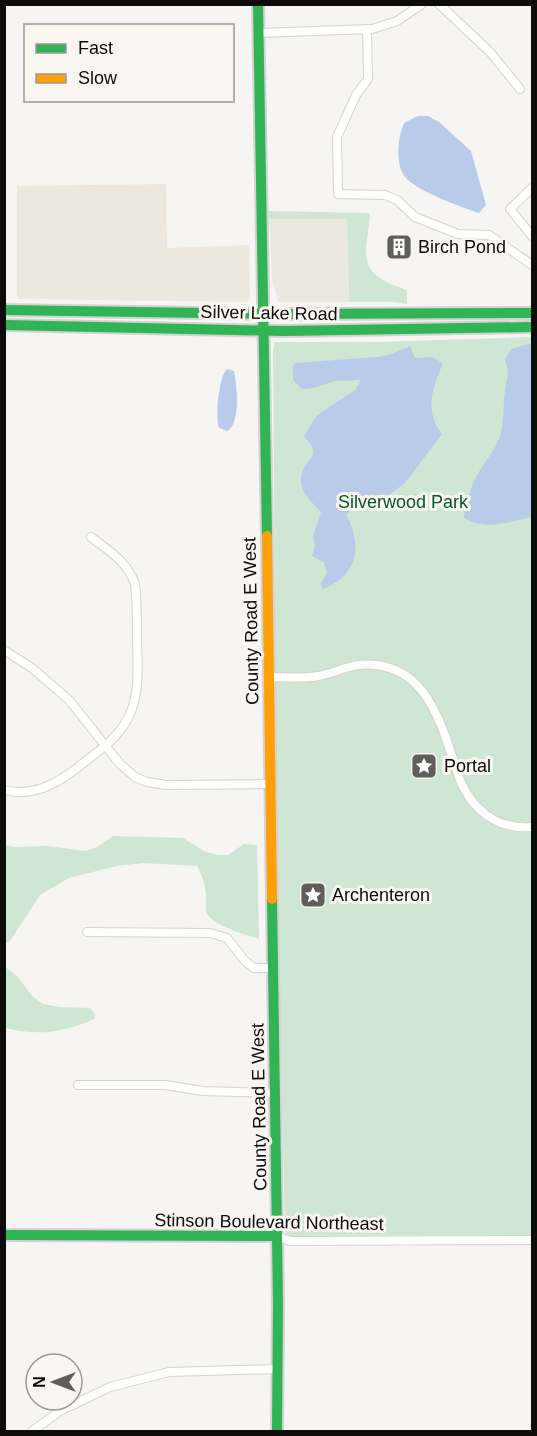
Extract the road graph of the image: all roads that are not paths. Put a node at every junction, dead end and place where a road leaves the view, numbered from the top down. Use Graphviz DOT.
graph roads {
  1 [pos="258,4"];
  2 [pos="422,4"];
  3 [pos="440,4"];
  4 [pos="367,29"];
  5 [pos="259,33"];
  6 [pos="520,89"];
  7 [pos="532,188"];
  8 [pos="532,236"];
  9 [pos="532,265"];
  10 [pos="4,310"];
  11 [pos="532,313"];
  12 [pos="265,314"];
  13 [pos="4,326"];
  14 [pos="532,327"];
  15 [pos="265,330"];
  16 [pos="91,537"];
  17 [pos="4,650"];
  18 [pos="268,677"];
  19 [pos="106,745"];
  20 [pos="270,784"];
  21 [pos="4,790"];
  22 [pos="532,827"];
  23 [pos="87,932"];
  24 [pos="274,968"];
  25 [pos="78,1085"];
  26 [pos="274,1093"];
  27 [pos="4,1235"];
  28 [pos="277,1236"];
  29 [pos="532,1240"];
  30 [pos="277,1369"];
  31 [pos="30,1431"];
  32 [pos="277,1431"];
  1 -- 5 [label="street, County Road E West"];
  2 -- 4 [label="street"];
  3 -- 6 [label="street"];
  4 -- 5 [label="street"];
  4 -- 9 [label="street"];
  5 -- 12 [label="street, County Road E West"];
  7 -- 8 [label="street"];
  10 -- 12 [label="street"];
  11 -- 12 [label="street"];
  12 -- 15 [label="street, County Road E West"];
  13 -- 15 [label="street, Silver Lake Road"];
  14 -- 15 [label="street, Silver Lake Road"];
  15 -- 18 [label="street, County Road E West"];
  16 -- 19 [label="street"];
  17 -- 19 [label="street"];
  18 -- 20 [label="street, County Road E West"];
  18 -- 22 [label="street"];
  19 -- 20 [label="street"];
  19 -- 21 [label="street"];
  20 -- 24 [label="street, County Road E West"];
  23 -- 24 [label="street"];
  24 -- 26 [label="street, County Road E West"];
  25 -- 26 [label="street"];
  26 -- 28 [label="street, County Road E West"];
  27 -- 28 [label="street, Stinson Boulevard Northeast"];
  28 -- 29 [label="street, Stinson Boulevard Northeast"];
  28 -- 30 [label="street, County Road E West"];
  30 -- 31 [label="street"];
  30 -- 32 [label="street, County Road E West"];
}
